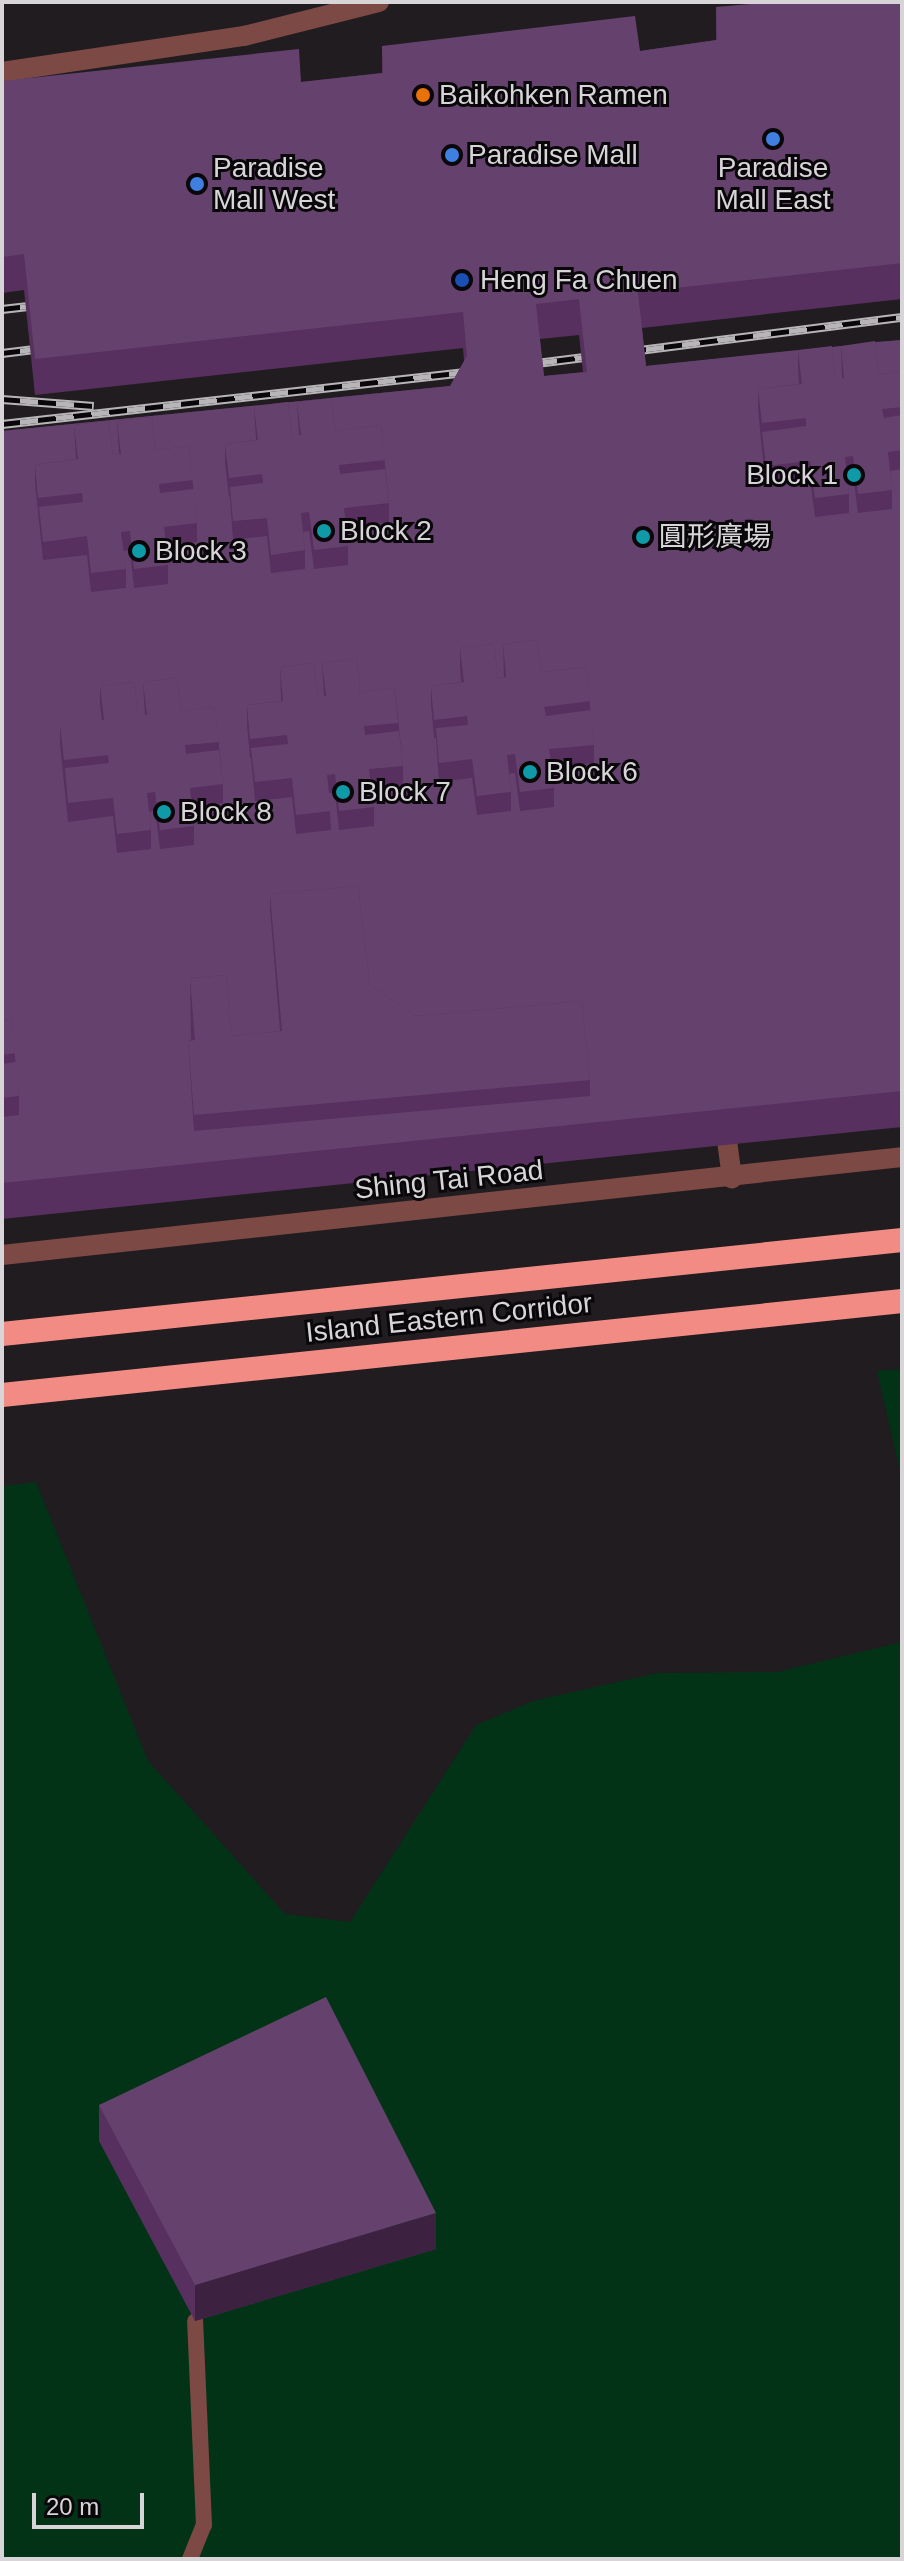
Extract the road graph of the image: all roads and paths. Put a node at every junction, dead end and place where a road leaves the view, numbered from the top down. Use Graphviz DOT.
graph roads {
  1 [pos="379,2"];
  2 [pos="2,72"];
  3 [pos="720,1090"];
  4 [pos="902,1157"];
  5 [pos="732,1178"];
  6 [pos="902,1240"];
  7 [pos="2,1255"];
  8 [pos="902,1301"];
  9 [pos="2,1334"];
  10 [pos="2,1395"];
  11 [pos="195,2321"];
  12 [pos="190,2559"];
  1 -- 2 [label="street"];
  3 -- 5 [label="street"];
  4 -- 5 [label="street, Shing Tai Road"];
  5 -- 7 [label="street, Shing Tai Road"];
  6 -- 9 [label="highway, Island Eastern Corridor"];
  8 -- 10 [label="highway, Island Eastern Corridor"];
  11 -- 12 [label="lane"];
}
